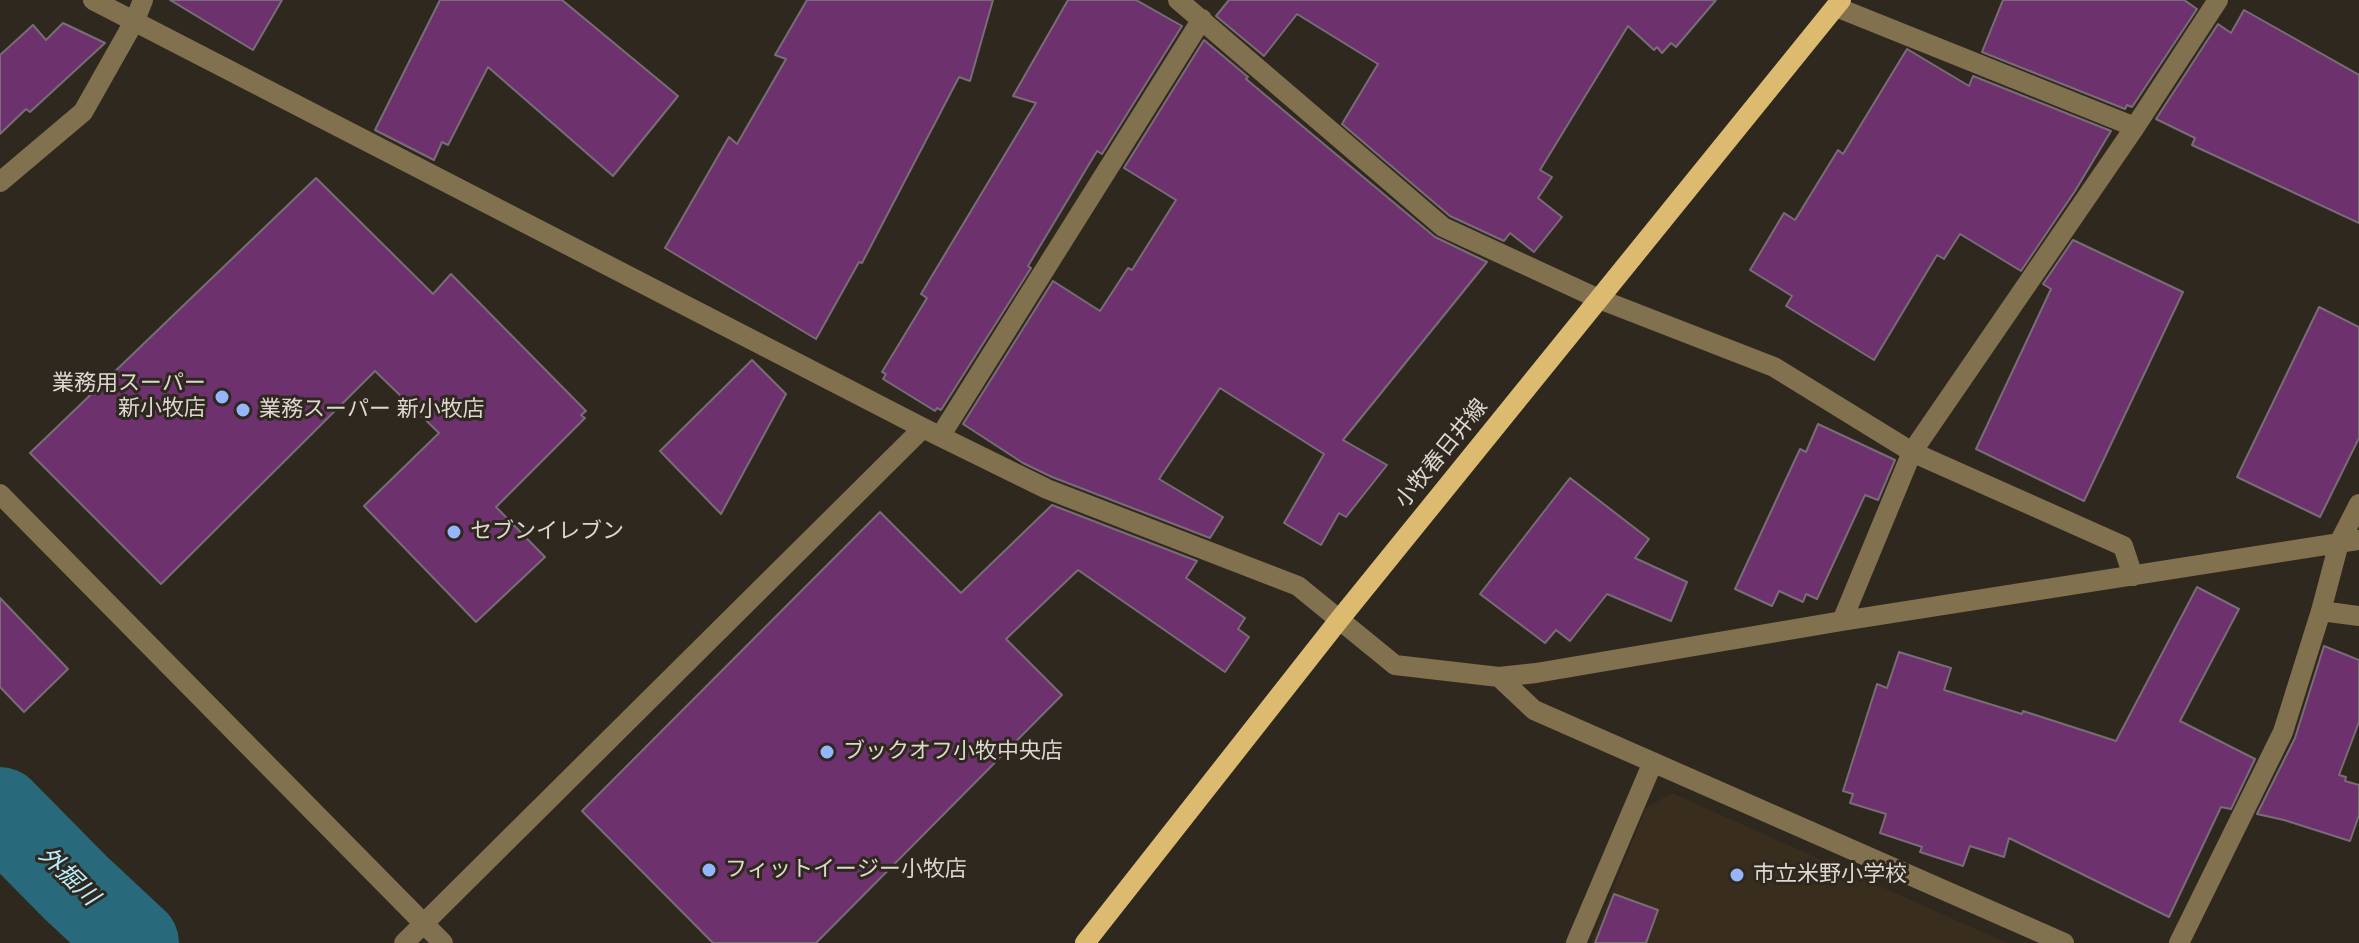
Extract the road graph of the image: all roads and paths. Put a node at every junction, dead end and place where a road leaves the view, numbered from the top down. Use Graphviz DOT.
graph roads {
  1 [pos="93,0"];
  2 [pos="143,0"];
  3 [pos="1178,0"];
  4 [pos="2218,0"];
  5 [pos="1838,3"];
  6 [pos="1202,19"];
  7 [pos="135,20"];
  8 [pos="2135,127"];
  9 [pos="0,182"];
  10 [pos="1599,299"];
  11 [pos="932,432"];
  12 [pos="1912,452"];
  13 [pos="0,494"];
  14 [pos="2359,504"];
  15 [pos="2349,541"];
  16 [pos="2133,576"];
  17 [pos="2321,611"];
  18 [pos="2359,616"];
  19 [pos="1339,620"];
  20 [pos="1842,621"];
  21 [pos="1499,677"];
  22 [pos="1653,762"];
  23 [pos="424,923"];
  24 [pos="404,943"];
  25 [pos="443,943"];
  26 [pos="1085,943"];
  27 [pos="1576,943"];
  28 [pos="2064,943"];
  29 [pos="2179,943"];
  1 -- 7 [label="street"];
  2 -- 7 [label="street"];
  3 -- 6 [label="street"];
  4 -- 8 [label="street"];
  5 -- 8 [label="street"];
  5 -- 10 [label="main road, 小牧春日井線"];
  6 -- 10 [label="street"];
  6 -- 11 [label="street"];
  7 -- 9 [label="street"];
  7 -- 11 [label="street"];
  8 -- 12 [label="street"];
  10 -- 12 [label="street"];
  10 -- 19 [label="main road, 小牧春日井線"];
  11 -- 19 [label="street"];
  11 -- 23 [label="street"];
  12 -- 16 [label="street"];
  12 -- 20 [label="street"];
  13 -- 23 [label="street"];
  14 -- 15 [label="street"];
  15 -- 16 [label="street"];
  15 -- 17 [label="street"];
  16 -- 20 [label="street"];
  17 -- 18 [label="street"];
  17 -- 29 [label="street"];
  19 -- 21 [label="street"];
  19 -- 26 [label="main road, 小牧春日井線"];
  20 -- 21 [label="street"];
  21 -- 22 [label="street"];
  22 -- 27 [label="street"];
  22 -- 28 [label="street"];
  23 -- 24 [label="street"];
  23 -- 25 [label="street"];
}
